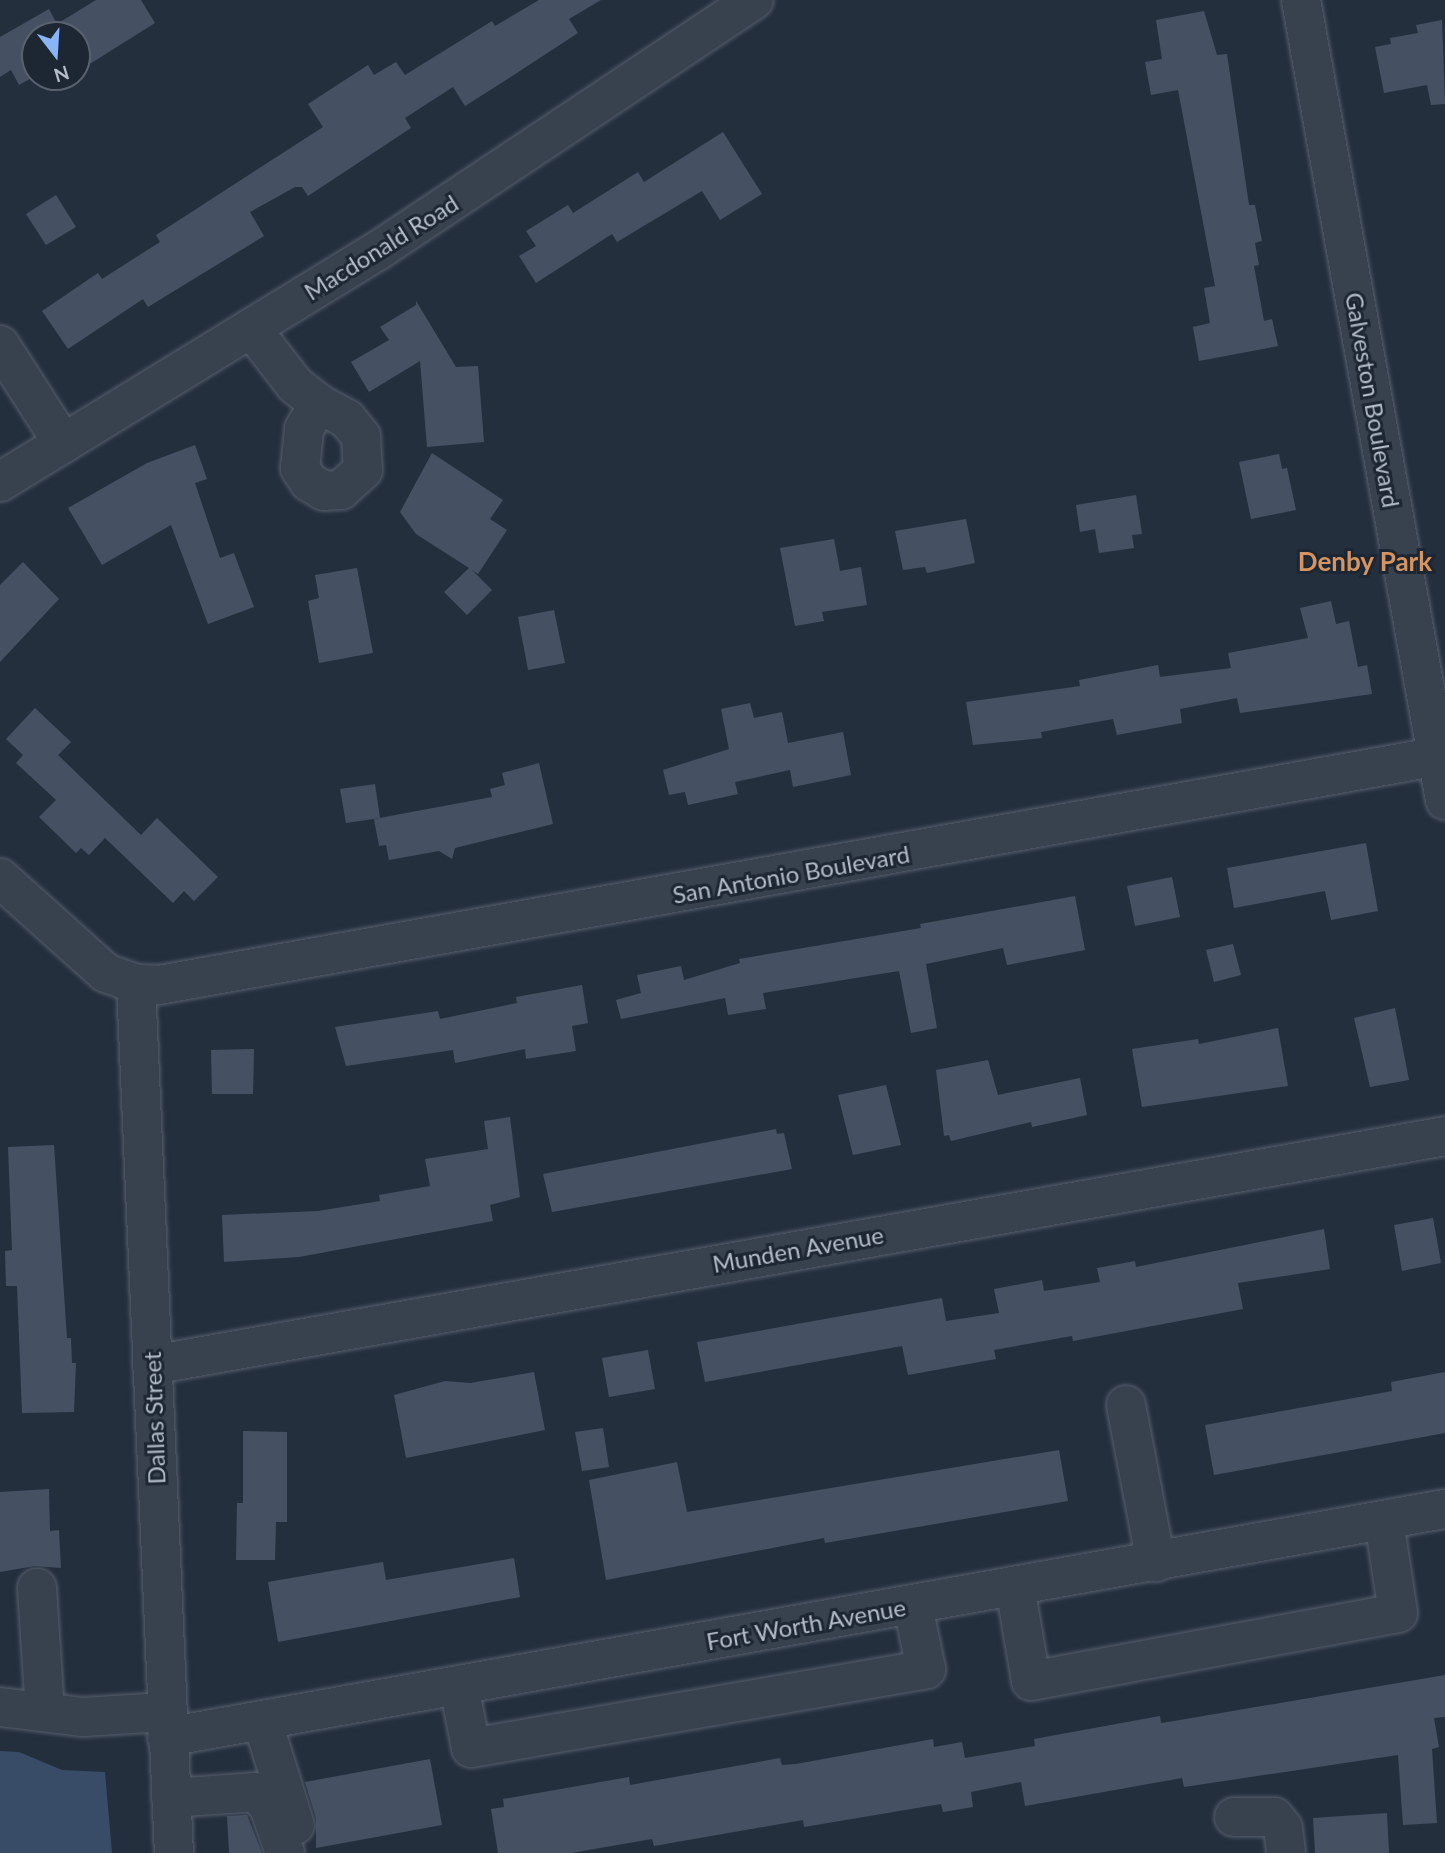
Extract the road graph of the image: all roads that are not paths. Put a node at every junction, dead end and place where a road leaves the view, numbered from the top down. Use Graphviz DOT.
graph roads {
  1 [pos="754,0"];
  2 [pos="1301,0"];
  3 [pos="251,328"];
  4 [pos="0,345"];
  5 [pos="318,404"];
  6 [pos="63,443"];
  7 [pos="0,482"];
  8 [pos="1441,756"];
  9 [pos="1445,800"];
  10 [pos="0,878"];
  11 [pos="136,984"];
  12 [pos="1445,1136"];
  13 [pos="152,1365"];
  14 [pos="1126,1405"];
  15 [pos="1445,1509"];
  16 [pos="1384,1520"];
  17 [pos="1156,1562"];
  18 [pos="37,1587"];
  19 [pos="1015,1587"];
  20 [pos="913,1606"];
  21 [pos="458,1686"];
  22 [pos="0,1707"];
  23 [pos="45,1712"];
  24 [pos="261,1720"];
  25 [pos="166,1725"];
  26 [pos="171,1798"];
  27 [pos="1234,1817"];
  28 [pos="174,1853"];
  29 [pos="285,1853"];
  30 [pos="306,1853"];
  31 [pos="1286,1853"];
  1 -- 3 [label="street, Macdonald Road"];
  2 -- 8 [label="street, Galveston Boulevard"];
  3 -- 5 [label="street"];
  3 -- 6 [label="street, Macdonald Road"];
  4 -- 6 [label="street"];
  6 -- 7 [label="street, Macdonald Road"];
  8 -- 9 [label="street, Galveston Boulevard"];
  8 -- 11 [label="street, San Antonio Boulevard"];
  10 -- 11 [label="street"];
  11 -- 13 [label="street, Dallas Street"];
  12 -- 13 [label="street, Munden Avenue"];
  13 -- 25 [label="street, Dallas Street"];
  14 -- 17 [label="street"];
  15 -- 16 [label="street, Fort Worth Avenue"];
  16 -- 17 [label="street, Fort Worth Avenue"];
  16 -- 19 [label="street"];
  17 -- 19 [label="street, Fort Worth Avenue"];
  18 -- 23 [label="street"];
  19 -- 20 [label="street, Fort Worth Avenue"];
  20 -- 21 [label="street, Fort Worth Avenue"];
  20 -- 21 [label="street"];
  21 -- 24 [label="street, Fort Worth Avenue"];
  22 -- 23 [label="street, Fort Worth Avenue"];
  23 -- 25 [label="street, Fort Worth Avenue"];
  24 -- 25 [label="street, Fort Worth Avenue"];
  24 -- 30 [label="street"];
  25 -- 26 [label="street, Dallas Street"];
  26 -- 28 [label="street, Dallas Street"];
  26 -- 29 [label="street"];
  27 -- 31 [label="street"];
}
